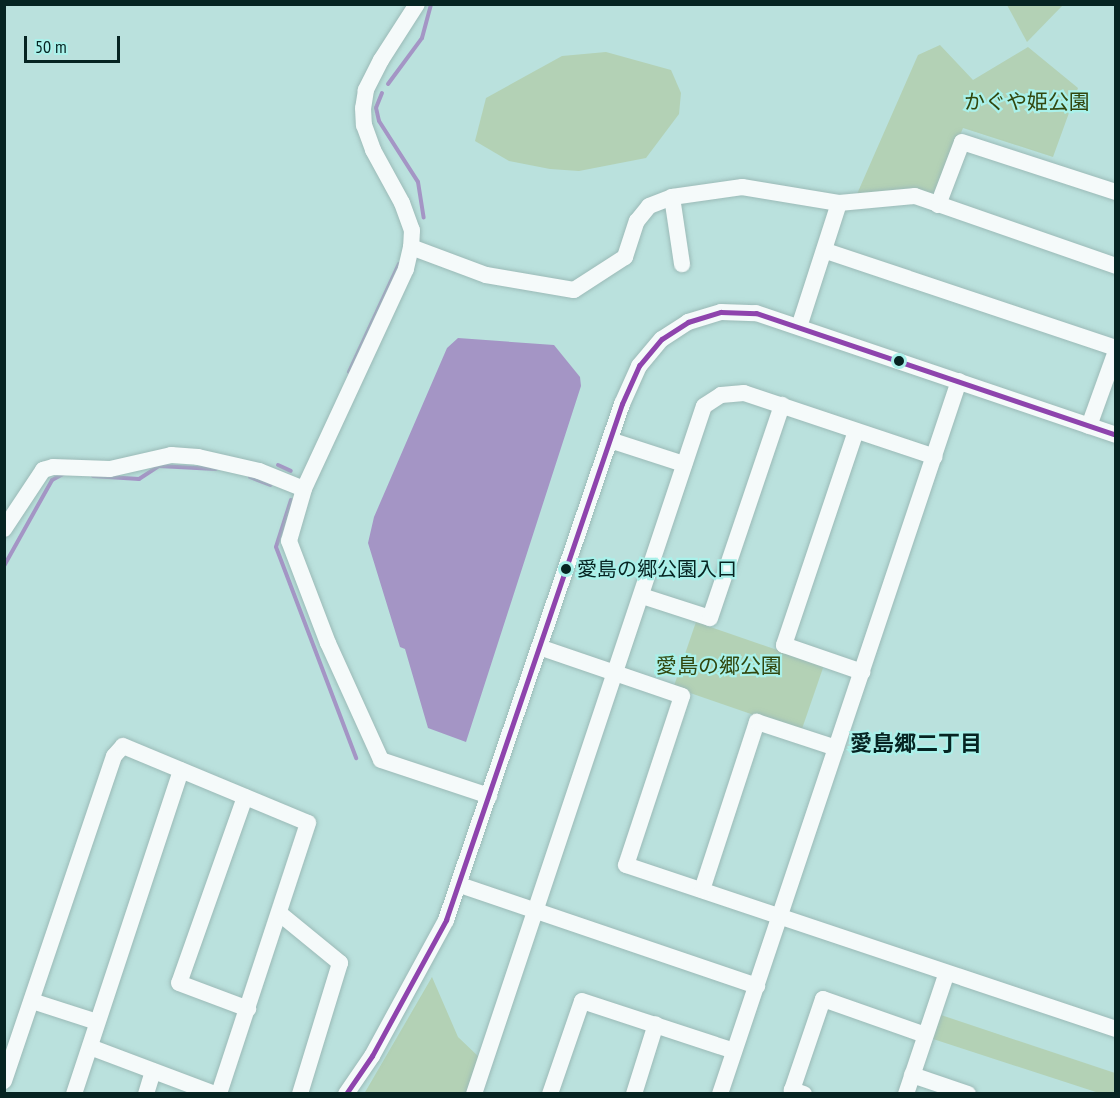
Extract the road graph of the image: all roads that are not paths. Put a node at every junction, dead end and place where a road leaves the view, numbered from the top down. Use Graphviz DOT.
graph roads {
  1 [pos="417,4"];
  2 [pos="1116,192"];
  3 [pos="672,197"];
  4 [pos="839,203"];
  5 [pos="938,206"];
  6 [pos="411,247"];
  7 [pos="826,251"];
  8 [pos="682,264"];
  9 [pos="1116,266"];
  10 [pos="799,327"];
  11 [pos="1116,349"];
  12 [pos="959,381"];
  13 [pos="782,405"];
  14 [pos="1089,426"];
  15 [pos="856,431"];
  16 [pos="1116,435"];
  17 [pos="610,440"];
  18 [pos="934,457"];
  19 [pos="684,464"];
  20 [pos="304,489"];
  21 [pos="4,530"];
  22 [pos="642,596"];
  23 [pos="539,647"];
  24 [pos="862,672"];
  25 [pos="615,673"];
  26 [pos="836,748"];
  27 [pos="180,770"];
  28 [pos="489,796"];
  29 [pos="245,797"];
  30 [pos="460,885"];
  31 [pos="702,890"];
  32 [pos="535,912"];
  33 [pos="279,913"];
  34 [pos="780,917"];
  35 [pos="945,975"];
  36 [pos="757,986"];
  37 [pos="32,1001"];
  38 [pos="248,1009"];
  39 [pos="97,1022"];
  40 [pos="656,1024"];
  41 [pos="1116,1029"];
  42 [pos="925,1035"];
  43 [pos="90,1047"];
  44 [pos="734,1051"];
  45 [pos="8,1057"];
  46 [pos="153,1071"];
  47 [pos="912,1075"];
  48 [pos="4,1081"];
  49 [pos="74,1094"];
  50 [pos="146,1094"];
  51 [pos="215,1094"];
  52 [pos="219,1094"];
  53 [pos="300,1094"];
  54 [pos="346,1094"];
  55 [pos="474,1094"];
  56 [pos="550,1094"];
  57 [pos="634,1094"];
  58 [pos="720,1094"];
  59 [pos="804,1094"];
  60 [pos="906,1094"];
  61 [pos="968,1094"];
  1 -- 6 [label="street"];
  2 -- 5 [label="street"];
  3 -- 4 [label="street"];
  3 -- 6 [label="street"];
  3 -- 8 [label="street"];
  4 -- 5 [label="street"];
  4 -- 7 [label="street"];
  5 -- 9 [label="street"];
  6 -- 20 [label="street"];
  7 -- 10 [label="street"];
  7 -- 11 [label="street"];
  10 -- 12 [label="street"];
  10 -- 17 [label="street"];
  11 -- 14 [label="street"];
  12 -- 14 [label="street"];
  12 -- 18 [label="street"];
  13 -- 15 [label="street"];
  13 -- 19 [label="street"];
  13 -- 22 [label="street"];
  14 -- 16 [label="street"];
  15 -- 18 [label="street"];
  15 -- 24 [label="street"];
  17 -- 19 [label="street"];
  17 -- 23 [label="street"];
  18 -- 24 [label="street"];
  19 -- 22 [label="street"];
  20 -- 21 [label="street"];
  20 -- 28 [label="street"];
  22 -- 25 [label="street"];
  23 -- 25 [label="street"];
  23 -- 28 [label="street"];
  24 -- 26 [label="street"];
  25 -- 31 [label="street"];
  25 -- 32 [label="street"];
  26 -- 31 [label="street"];
  26 -- 34 [label="street"];
  27 -- 29 [label="street"];
  27 -- 37 [label="street"];
  27 -- 39 [label="street"];
  28 -- 30 [label="street"];
  29 -- 33 [label="street"];
  29 -- 38 [label="street"];
  30 -- 32 [label="street"];
  30 -- 54 [label="street"];
  31 -- 34 [label="street"];
  32 -- 36 [label="street"];
  32 -- 55 [label="street"];
  33 -- 38 [label="street"];
  33 -- 53 [label="street"];
  34 -- 35 [label="street"];
  34 -- 36 [label="street"];
  35 -- 41 [label="street"];
  35 -- 42 [label="street"];
  36 -- 44 [label="street"];
  37 -- 39 [label="street"];
  37 -- 45 [label="street"];
  38 -- 52 [label="street"];
  39 -- 43 [label="street"];
  40 -- 44 [label="street"];
  40 -- 56 [label="street"];
  40 -- 57 [label="street"];
  42 -- 47 [label="street"];
  42 -- 59 [label="street"];
  43 -- 46 [label="street"];
  43 -- 49 [label="street"];
  44 -- 58 [label="street"];
  45 -- 48 [label="street"];
  46 -- 50 [label="street"];
  46 -- 51 [label="street"];
  47 -- 60 [label="street"];
  47 -- 61 [label="street"];
}
